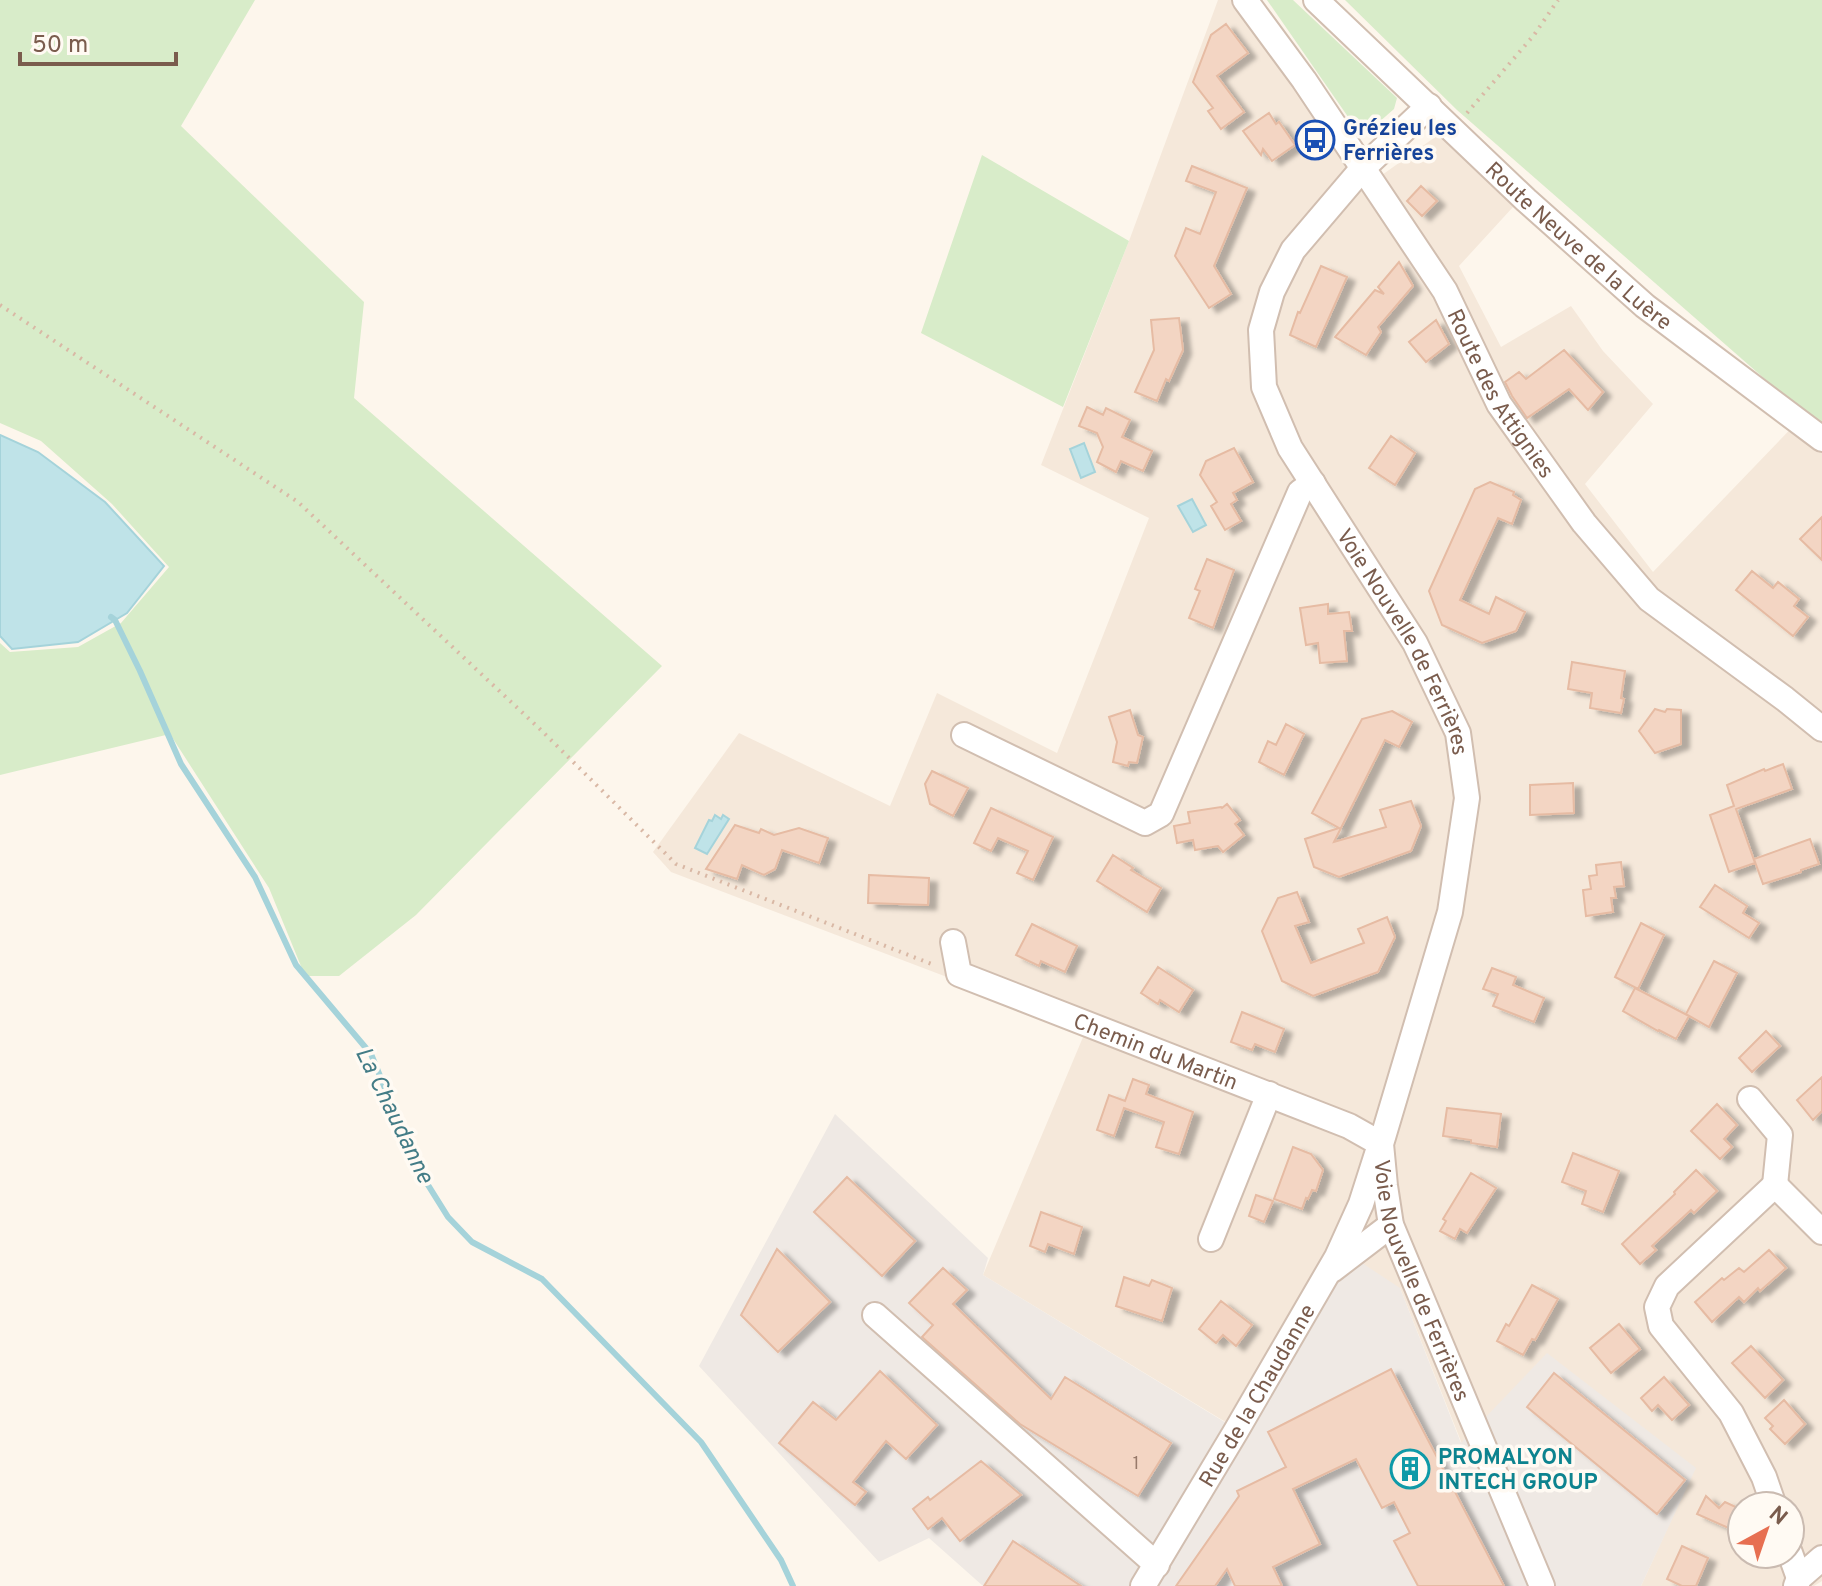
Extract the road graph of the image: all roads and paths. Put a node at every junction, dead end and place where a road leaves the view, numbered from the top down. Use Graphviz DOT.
graph roads {
  1 [pos="1245,0"];
  2 [pos="1316,0"];
  3 [pos="1558,0"];
  4 [pos="1429,106"];
  5 [pos="1452,130"];
  6 [pos="1362,169"];
  7 [pos="0,305"];
  8 [pos="1822,439"];
  9 [pos="1313,483"];
  10 [pos="1822,729"];
  11 [pos="964,735"];
  12 [pos="953,942"];
  13 [pos="959,974"];
  14 [pos="1269,1094"];
  15 [pos="1750,1099"];
  16 [pos="1381,1144"];
  17 [pos="1775,1185"];
  18 [pos="1391,1225"];
  19 [pos="1822,1232"];
  20 [pos="1211,1239"];
  21 [pos="1326,1274"];
  22 [pos="875,1315"];
  23 [pos="1768,1490"];
  24 [pos="1822,1558"];
  25 [pos="1157,1565"];
  26 [pos="1797,1582"];
  27 [pos="1143,1586"];
  28 [pos="1542,1586"];
  1 -- 6 [label="street, Route des Attignies"];
  2 -- 4 [label="street, Route Neuve de la Luère"];
  3 -- 5 [label="path"];
  4 -- 5 [label="street, Route Neuve de la Luère"];
  4 -- 6 [label="street, Voie Nouvelle de Ferrières"];
  5 -- 8 [label="street, Route Neuve de la Luère"];
  6 -- 9 [label="street, Voie Nouvelle de Ferrières"];
  6 -- 10 [label="street, Route des Attignies"];
  7 -- 13 [label="path"];
  9 -- 11 [label="street"];
  9 -- 16 [label="street, Voie Nouvelle de Ferrières"];
  12 -- 13 [label="street"];
  13 -- 14 [label="street, Chemin du Martin"];
  14 -- 16 [label="street, Chemin du Martin"];
  14 -- 20 [label="street"];
  15 -- 17 [label="street"];
  16 -- 18 [label="street, Voie Nouvelle de Ferrières"];
  16 -- 21 [label="street"];
  17 -- 19 [label="street"];
  17 -- 23 [label="street"];
  18 -- 21 [label="street, Rue de la Chaudanne"];
  18 -- 28 [label="street, Voie Nouvelle de Ferrières"];
  21 -- 25 [label="street, Rue de la Chaudanne"];
  22 -- 25 [label="street"];
  24 -- 26 [label="street"];
  25 -- 27 [label="street, Rue de la Chaudanne"];
}
